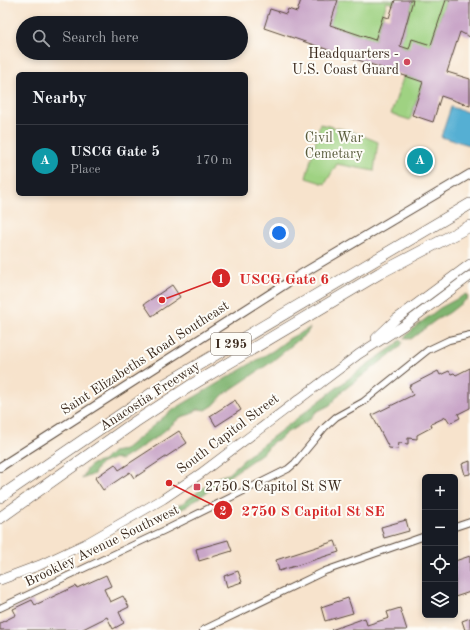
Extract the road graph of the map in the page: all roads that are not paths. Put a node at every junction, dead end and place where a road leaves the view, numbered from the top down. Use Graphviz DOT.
graph roads {
  1 [pos="470,174"];
  2 [pos="470,204"];
  3 [pos="470,226"];
  4 [pos="470,264"];
  5 [pos="470,276"];
  6 [pos="470,335"];
  7 [pos="359,354"];
  8 [pos="0,467"];
  9 [pos="0,497"];
  10 [pos="0,518"];
  11 [pos="470,522"];
  12 [pos="458,526"];
  13 [pos="422,537"];
  14 [pos="0,580"];
  15 [pos="0,608"];
  16 [pos="203,630"];
  1 -- 8 [label="main road, Saint Elizabeths Road Southeast"];
  2 -- 9 [label="highway, Anacostia Freeway / I 295"];
  3 -- 10 [label="highway, Anacostia Freeway / I 295"];
  4 -- 7 [label="main road"];
  5 -- 7 [label="main road"];
  6 -- 15 [label="street, Brookley Avenue Southwest"];
  7 -- 14 [label="main road, South Capitol Street"];
  11 -- 12 [label="street"];
  13 -- 16 [label="street"];
}
